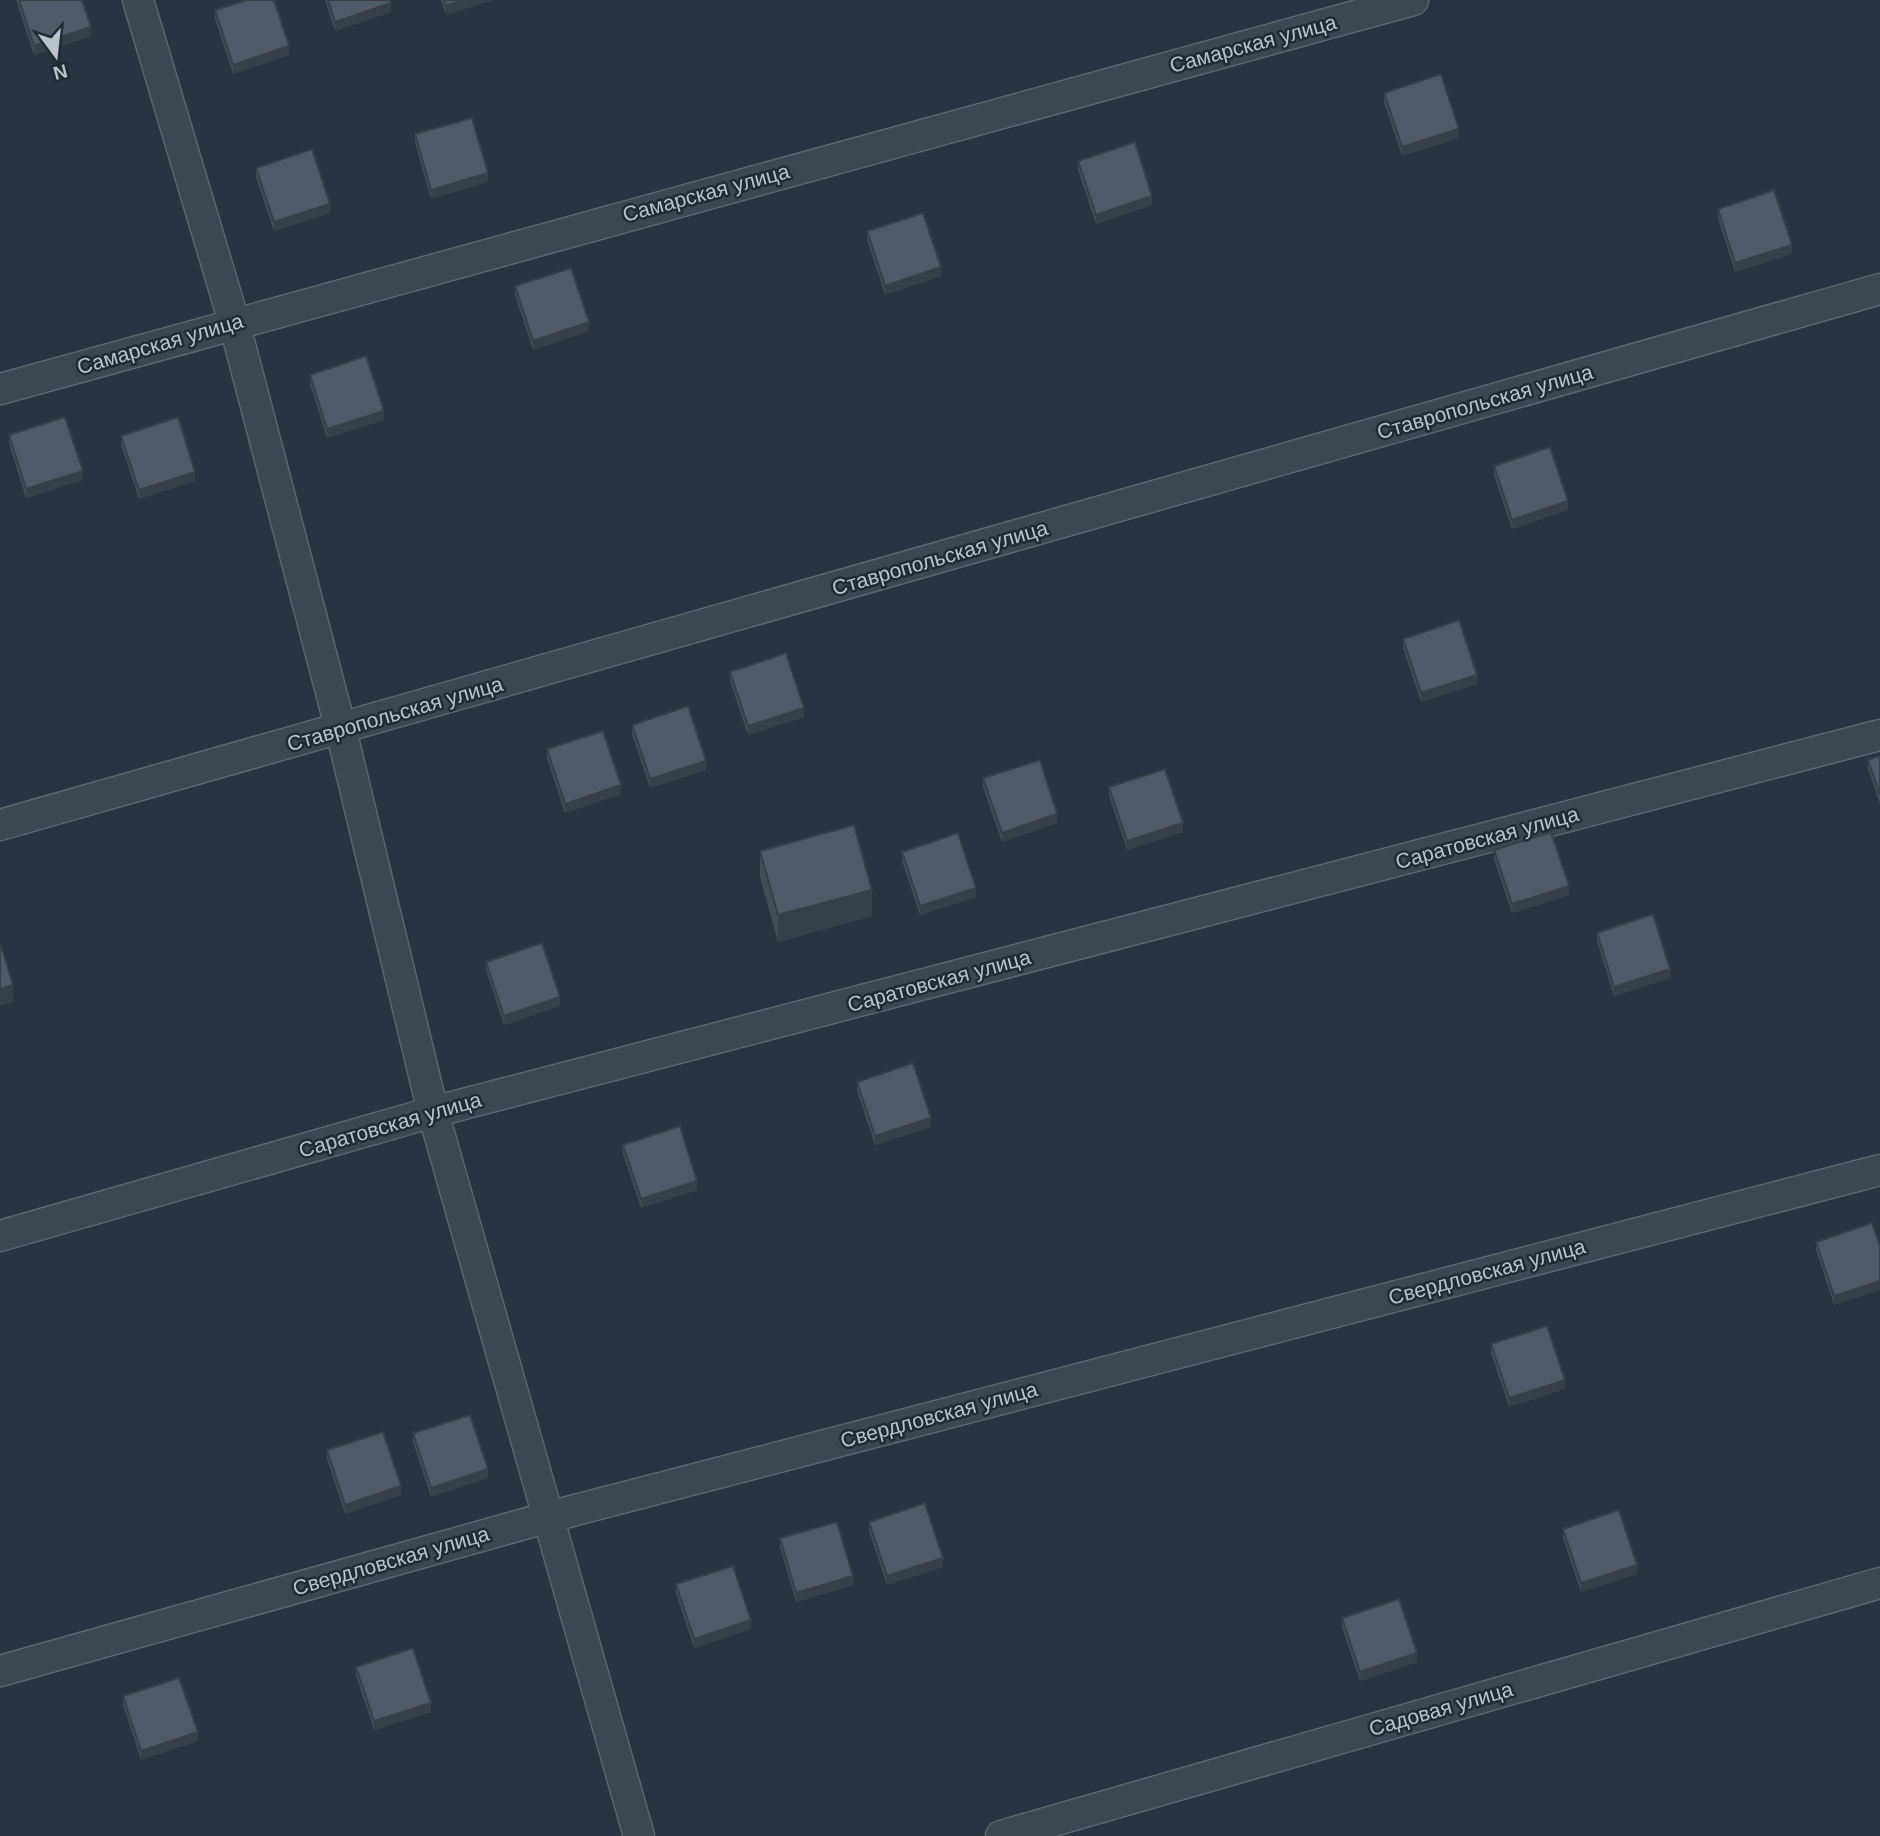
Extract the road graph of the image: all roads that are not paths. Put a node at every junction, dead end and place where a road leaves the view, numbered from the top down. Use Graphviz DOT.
graph roads {
  1 [pos="138,0"];
  2 [pos="1413,0"];
  3 [pos="1880,289"];
  4 [pos="234,322"];
  5 [pos="0,389"];
  6 [pos="341,730"];
  7 [pos="1880,735"];
  8 [pos="0,825"];
  9 [pos="433,1112"];
  10 [pos="1880,1170"];
  11 [pos="0,1236"];
  12 [pos="549,1517"];
  13 [pos="1880,1583"];
  14 [pos="0,1671"];
  15 [pos="639,1836"];
  16 [pos="1001,1836"];
  1 -- 4 [label="street"];
  2 -- 4 [label="street, Самарская улица"];
  3 -- 6 [label="street, Ставропольская улица"];
  4 -- 5 [label="street, Самарская улица"];
  4 -- 6 [label="street"];
  6 -- 8 [label="street, Ставропольская улица"];
  6 -- 9 [label="street"];
  7 -- 9 [label="street, Саратовская улица"];
  9 -- 11 [label="street, Саратовская улица"];
  9 -- 12 [label="street"];
  10 -- 12 [label="street, Свердловская улица"];
  12 -- 14 [label="street, Свердловская улица"];
  12 -- 15 [label="street"];
  13 -- 16 [label="street, Садовая улица"];
}
